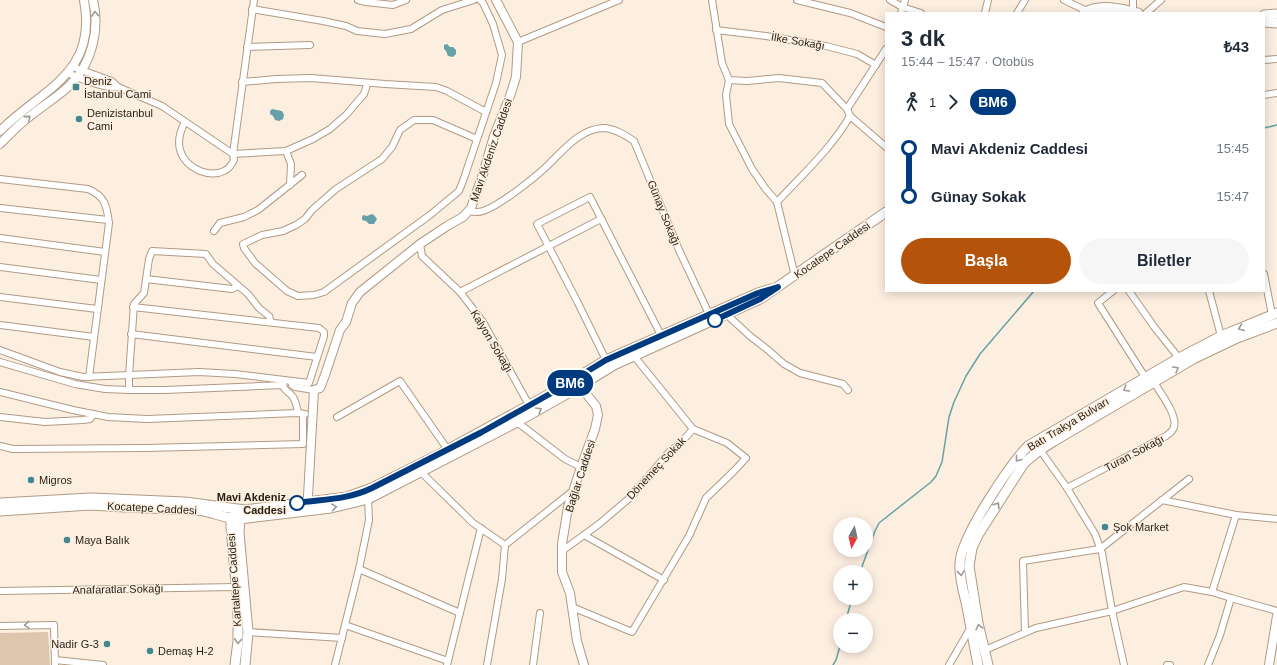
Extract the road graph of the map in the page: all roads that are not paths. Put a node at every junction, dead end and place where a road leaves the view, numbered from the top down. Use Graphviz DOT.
graph roads {
  1 [pos="84,0"];
  2 [pos="93,0"];
  3 [pos="254,0"];
  4 [pos="358,0"];
  5 [pos="406,0"];
  6 [pos="474,0"];
  7 [pos="480,0"];
  8 [pos="496,0"];
  9 [pos="619,0"];
  10 [pos="712,0"];
  11 [pos="797,0"];
  12 [pos="890,0"];
  13 [pos="905,0"];
  14 [pos="988,0"];
  15 [pos="1025,0"];
  16 [pos="1064,0"];
  17 [pos="1133,0"];
  18 [pos="1161,0"];
  19 [pos="252,9"];
  20 [pos="902,10"];
  21 [pos="915,12"];
  22 [pos="984,12"];
  23 [pos="1018,12"];
  24 [pos="1087,12"];
  25 [pos="1130,12"];
  26 [pos="1134,12"];
  27 [pos="1147,12"];
  28 [pos="1277,14"];
  29 [pos="1265,15"];
  30 [pos="1265,22"];
  31 [pos="1277,23"];
  32 [pos="885,27"];
  33 [pos="716,30"];
  34 [pos="518,42"];
  35 [pos="310,45"];
  36 [pos="247,47"];
  37 [pos="885,50"];
  38 [pos="1277,59"];
  39 [pos="1265,60"];
  40 [pos="876,65"];
  41 [pos="74,70"];
  42 [pos="76,77"];
  43 [pos="729,80"];
  44 [pos="242,82"];
  45 [pos="367,83"];
  46 [pos="118,87"];
  47 [pos="1277,93"];
  48 [pos="1265,95"];
  49 [pos="847,109"];
  50 [pos="486,112"];
  51 [pos="850,116"];
  52 [pos="185,122"];
  53 [pos="0,131"];
  54 [pos="477,139"];
  55 [pos="0,144"];
  56 [pos="885,146"];
  57 [pos="286,150"];
  58 [pos="233,154"];
  59 [pos="302,175"];
  60 [pos="0,179"];
  61 [pos="290,185"];
  62 [pos="777,202"];
  63 [pos="0,208"];
  64 [pos="468,211"];
  65 [pos="885,213"];
  66 [pos="108,220"];
  67 [pos="602,220"];
  68 [pos="214,231"];
  69 [pos="0,238"];
  70 [pos="420,244"];
  71 [pos="548,246"];
  72 [pos="105,252"];
  73 [pos="0,267"];
  74 [pos="795,276"];
  75 [pos="1265,278"];
  76 [pos="146,279"];
  77 [pos="101,280"];
  78 [pos="238,286"];
  79 [pos="778,287"];
  80 [pos="460,292"];
  81 [pos="1112,292"];
  82 [pos="1130,292"];
  83 [pos="1209,292"];
  84 [pos="0,297"];
  85 [pos="133,307"];
  86 [pos="98,309"];
  87 [pos="709,314"];
  88 [pos="726,314"];
  89 [pos="1274,314"];
  90 [pos="271,322"];
  91 [pos="1277,323"];
  92 [pos="0,325"];
  93 [pos="131,334"];
  94 [pos="661,335"];
  95 [pos="1221,336"];
  96 [pos="94,337"];
  97 [pos="0,350"];
  98 [pos="634,356"];
  99 [pos="317,357"];
  100 [pos="1179,358"];
  101 [pos="606,360"];
  102 [pos="0,362"];
  103 [pos="129,376"];
  104 [pos="89,377"];
  105 [pos="1150,380"];
  106 [pos="286,382"];
  107 [pos="577,383"];
  108 [pos="129,390"];
  109 [pos="314,390"];
  110 [pos="848,390"];
  111 [pos="0,392"];
  112 [pos="529,405"];
  113 [pos="94,414"];
  114 [pos="300,414"];
  115 [pos="312,414"];
  116 [pos="0,417"];
  117 [pos="337,417"];
  118 [pos="517,422"];
  119 [pos="693,429"];
  120 [pos="0,446"];
  121 [pos="1037,446"];
  122 [pos="448,450"];
  123 [pos="581,467"];
  124 [pos="421,472"];
  125 [pos="1189,479"];
  126 [pos="1067,488"];
  127 [pos="574,490"];
  128 [pos="368,499"];
  129 [pos="1162,500"];
  130 [pos="0,503"];
  131 [pos="309,506"];
  132 [pos="240,509"];
  133 [pos="0,511"];
  134 [pos="1236,515"];
  135 [pos="236,519"];
  136 [pos="1277,519"];
  137 [pos="481,528"];
  138 [pos="584,535"];
  139 [pos="505,545"];
  140 [pos="1100,549"];
  141 [pos="562,551"];
  142 [pos="359,569"];
  143 [pos="664,580"];
  144 [pos="236,587"];
  145 [pos="0,591"];
  146 [pos="1212,592"];
  147 [pos="1231,598"];
  148 [pos="572,607"];
  149 [pos="1112,611"];
  150 [pos="1277,611"];
  151 [pos="460,613"];
  152 [pos="540,613"];
  153 [pos="1277,616"];
  154 [pos="345,625"];
  155 [pos="0,626"];
  156 [pos="971,627"];
  157 [pos="248,632"];
  158 [pos="1025,632"];
  159 [pos="342,638"];
  160 [pos="985,650"];
  161 [pos="55,662"];
  162 [pos="447,663"];
  163 [pos="103,665"];
  164 [pos="235,665"];
  165 [pos="245,665"];
  166 [pos="335,665"];
  167 [pos="487,665"];
  168 [pos="533,665"];
  169 [pos="584,665"];
  170 [pos="949,665"];
  171 [pos="978,665"];
  172 [pos="988,665"];
  173 [pos="1124,665"];
  174 [pos="1208,665"];
  175 [pos="1269,665"];
  1 -- 41 [label="street"];
  41 -- 2 [label="street, one-way"];
  3 -- 19 [label="street"];
  4 -- 5 [label="street"];
  6 -- 19 [label="street"];
  7 -- 50 [label="street"];
  8 -- 34 [label="street"];
  9 -- 34 [label="street"];
  10 -- 33 [label="street"];
  11 -- 32 [label="street"];
  12 -- 20 [label="street"];
  13 -- 20 [label="street"];
  14 -- 22 [label="street"];
  15 -- 23 [label="street"];
  16 -- 24 [label="street"];
  17 -- 26 [label="street"];
  18 -- 27 [label="street"];
  19 -- 36 [label="street"];
  20 -- 21 [label="street"];
  24 -- 25 [label="main road"];
  28 -- 29 [label="main road"];
  30 -- 31 [label="main road"];
  33 -- 40 [label="street, İlke Sokağı"];
  33 -- 43 [label="street"];
  34 -- 64 [label="street, Mavi Akdeniz Caddesi"];
  35 -- 36 [label="street"];
  36 -- 44 [label="street"];
  37 -- 40 [label="street"];
  38 -- 39 [label="street"];
  40 -- 49 [label="street"];
  41 -- 42 [label="street"];
  41 -- 46 [label="street"];
  41 -- 53 [label="street"];
  42 -- 46 [label="street"];
  55 -- 42 [label="street, one-way"];
  43 -- 49 [label="street"];
  43 -- 62 [label="street"];
  44 -- 45 [label="street"];
  44 -- 58 [label="street"];
  45 -- 50 [label="street"];
  45 -- 57 [label="street"];
  46 -- 52 [label="street"];
  47 -- 48 [label="street"];
  49 -- 51 [label="street"];
  50 -- 54 [label="street"];
  51 -- 56 [label="street"];
  51 -- 62 [label="street"];
  52 -- 58 [label="street"];
  52 -- 58 [label="street"];
  54 -- 54 [label="street"];
  57 -- 58 [label="street"];
  57 -- 61 [label="street"];
  59 -- 61 [label="street"];
  60 -- 66 [label="street"];
  61 -- 68 [label="street"];
  62 -- 74 [label="street"];
  63 -- 66 [label="street"];
  64 -- 70 [label="street, Mavi Akdeniz Caddesi"];
  64 -- 87 [label="street, Günay Sokağı"];
  65 -- 74 [label="main road, Kocatepe Caddesi"];
  66 -- 72 [label="street"];
  67 -- 71 [label="street"];
  67 -- 71 [label="street"];
  67 -- 94 [label="street"];
  69 -- 72 [label="street"];
  70 -- 80 [label="street, Kalyon Sokağı"];
  70 -- 109 [label="street, Mavi Akdeniz Caddesi"];
  71 -- 80 [label="street"];
  71 -- 101 [label="street"];
  72 -- 77 [label="street"];
  73 -- 77 [label="street"];
  74 -- 79 [label="main road, Kocatepe Caddesi"];
  75 -- 89 [label="street"];
  76 -- 78 [label="street"];
  76 -- 78 [label="street"];
  76 -- 85 [label="street"];
  77 -- 86 [label="street"];
  78 -- 90 [label="street"];
  79 -- 87 [label="main road, Kocatepe Caddesi"];
  79 -- 88 [label="main road, Kocatepe Caddesi"];
  80 -- 112 [label="street, Kalyon Sokağı"];
  81 -- 105 [label="street, Turan Sokağı"];
  82 -- 100 [label="street"];
  83 -- 95 [label="street"];
  84 -- 86 [label="street"];
  85 -- 90 [label="street"];
  85 -- 93 [label="street"];
  86 -- 96 [label="street"];
  87 -- 94 [label="main road, Kocatepe Caddesi"];
  88 -- 98 [label="main road, Kocatepe Caddesi"];
  88 -- 110 [label="street"];
  89 -- 95 [label="main road, Batı Trakya Bulvarı, one-way"];
  90 -- 99 [label="street"];
  105 -- 91 [label="main road, Batı Trakya Bulvarı, one-way"];
  92 -- 96 [label="street"];
  93 -- 99 [label="street"];
  93 -- 103 [label="street"];
  94 -- 101 [label="main road, Kocatepe Caddesi"];
  95 -- 100 [label="main road, Batı Trakya Bulvarı"];
  96 -- 104 [label="street"];
  97 -- 104 [label="street"];
  98 -- 107 [label="main road, Kocatepe Caddesi"];
  98 -- 119 [label="street"];
  99 -- 106 [label="street"];
  100 -- 105 [label="main road, Batı Trakya Bulvarı"];
  101 -- 107 [label="main road, Kocatepe Caddesi"];
  102 -- 108 [label="street"];
  103 -- 104 [label="street"];
  103 -- 106 [label="street"];
  103 -- 108 [label="street"];
  105 -- 121 [label="main road, Batı Trakya Bulvarı"];
  105 -- 126 [label="street, Turan Sokağı"];
  106 -- 108 [label="street"];
  106 -- 109 [label="street"];
  106 -- 114 [label="street"];
  107 -- 112 [label="main road, Kocatepe Caddesi"];
  118 -- 107 [label="main road, Kocatepe Caddesi, one-way"];
  107 -- 123 [label="street, Bağlar Caddesi"];
  109 -- 115 [label="street"];
  111 -- 113 [label="street"];
  112 -- 122 [label="main road, Kocatepe Caddesi"];
  113 -- 114 [label="street"];
  113 -- 116 [label="street"];
  114 -- 115 [label="street"];
  114 -- 120 [label="street"];
  115 -- 131 [label="street"];
  117 -- 122 [label="street"];
  118 -- 123 [label="street"];
  118 -- 124 [label="main road, Kocatepe Caddesi"];
  119 -- 138 [label="street, Dönemeç Sokak"];
  119 -- 143 [label="street"];
  121 -- 126 [label="street"];
  121 -- 156 [label="main road, Batı Trakya Bulvarı, one-way"];
  160 -- 121 [label="main road, Batı Trakya Bulvarı, one-way"];
  122 -- 131 [label="main road, Kocatepe Caddesi"];
  123 -- 127 [label="street, Bağlar Caddesi"];
  124 -- 128 [label="main road, Kocatepe Caddesi"];
  124 -- 137 [label="street"];
  125 -- 129 [label="street"];
  126 -- 140 [label="street"];
  127 -- 139 [label="street"];
  127 -- 141 [label="street, Bağlar Caddesi"];
  131 -- 128 [label="main road, Kocatepe Caddesi, one-way"];
  128 -- 142 [label="street"];
  129 -- 134 [label="street"];
  129 -- 140 [label="street"];
  130 -- 132 [label="main road, Kocatepe Caddesi"];
  131 -- 132 [label="main road, Kocatepe Caddesi"];
  131 -- 135 [label="main road, Kocatepe Caddesi"];
  132 -- 135 [label="main road"];
  133 -- 135 [label="main road, Kocatepe Caddesi"];
  134 -- 136 [label="street"];
  134 -- 146 [label="street"];
  135 -- 144 [label="main road, Kartaltepe Caddesi"];
  135 -- 157 [label="main road, Kartaltepe Caddesi"];
  137 -- 139 [label="street"];
  137 -- 151 [label="street"];
  138 -- 141 [label="street, Dönemeç Sokak"];
  138 -- 143 [label="street"];
  139 -- 167 [label="street"];
  140 -- 149 [label="street"];
  140 -- 158 [label="street"];
  141 -- 148 [label="street, Bağlar Caddesi"];
  142 -- 151 [label="street"];
  142 -- 154 [label="street"];
  143 -- 148 [label="street"];
  144 -- 145 [label="street, Anafaratlar Sokağı"];
  144 -- 164 [label="main road, Kartaltepe Caddesi, one-way"];
  146 -- 147 [label="street"];
  146 -- 149 [label="street"];
  147 -- 150 [label="street"];
  147 -- 174 [label="street"];
  148 -- 169 [label="street, Bağlar Caddesi"];
  149 -- 158 [label="street"];
  149 -- 173 [label="street"];
  151 -- 162 [label="street"];
  152 -- 168 [label="street"];
  153 -- 175 [label="street"];
  154 -- 159 [label="street"];
  154 -- 162 [label="street"];
  161 -- 155 [label="street, one-way"];
  156 -- 170 [label="street"];
  156 -- 171 [label="main road, Batı Trakya Bulvarı"];
  157 -- 159 [label="street"];
  157 -- 165 [label="main road, Kartaltepe Caddesi"];
  158 -- 160 [label="street"];
  159 -- 166 [label="street"];
  160 -- 172 [label="main road, Batı Trakya Bulvarı"];
  161 -- 163 [label="street"];
}
